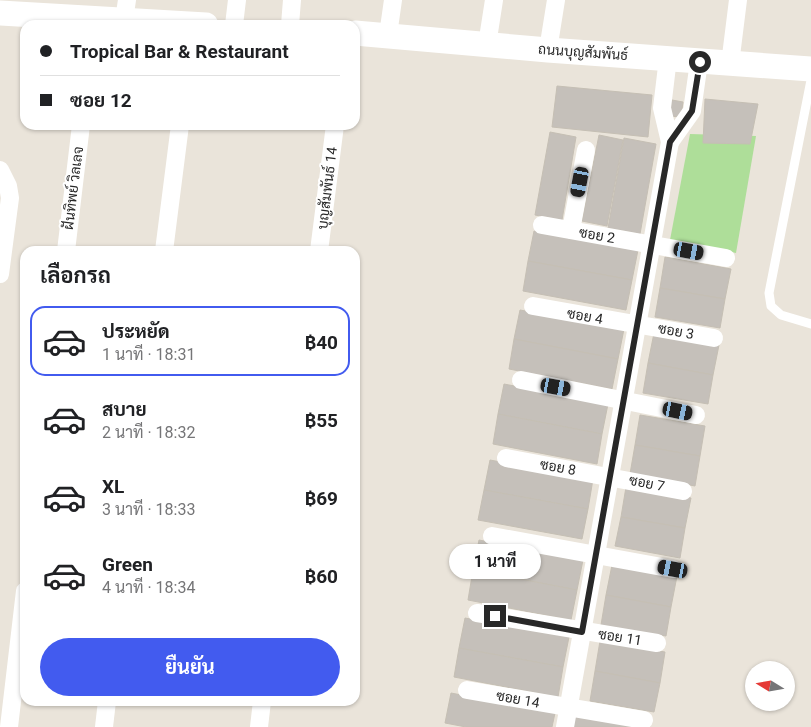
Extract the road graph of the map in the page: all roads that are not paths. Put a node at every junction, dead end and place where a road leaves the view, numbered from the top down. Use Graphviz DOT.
graph roads {
  1 [pos="237,0"];
  2 [pos="292,0"];
  3 [pos="393,0"];
  4 [pos="494,0"];
  5 [pos="556,0"];
  6 [pos="738,0"];
  7 [pos="126,10"];
  8 [pos="0,13"];
  9 [pos="81,20"];
  10 [pos="96,20"];
  11 [pos="171,20"];
  12 [pos="235,20"];
  13 [pos="290,20"];
  14 [pos="360,33"];
  15 [pos="388,35"];
  16 [pos="487,45"];
  17 [pos="548,50"];
  18 [pos="668,58"];
  19 [pos="700,62"];
  20 [pos="730,64"];
  21 [pos="811,69"];
  22 [pos="811,80"];
  23 [pos="80,130"];
  24 [pos="179,130"];
  25 [pos="334,130"];
  26 [pos="670,142"];
  27 [pos="586,150"];
  28 [pos="0,170"];
  29 [pos="5,198"];
  30 [pos="542,225"];
  31 [pos="571,230"];
  32 [pos="652,244"];
  33 [pos="67,246"];
  34 [pos="165,246"];
  35 [pos="321,246"];
  36 [pos="726,258"];
  37 [pos="0,274"];
  38 [pos="533,306"];
  39 [pos="811,324"];
  40 [pos="638,325"];
  41 [pos="714,338"];
  42 [pos="522,380"];
  43 [pos="624,399"];
  44 [pos="696,415"];
  45 [pos="506,458"];
  46 [pos="610,476"];
  47 [pos="683,491"];
  48 [pos="492,536"];
  49 [pos="596,555"];
  50 [pos="673,569"];
  51 [pos="477,613"];
  52 [pos="582,632"];
  53 [pos="20,634"];
  54 [pos="657,643"];
  55 [pos="467,690"];
  56 [pos="106,706"];
  57 [pos="261,706"];
  58 [pos="568,708"];
  59 [pos="644,720"];
  60 [pos="9,727"];
  61 [pos="104,727"];
  62 [pos="259,727"];
  63 [pos="565,727"];
  1 -- 12 [label="street"];
  2 -- 13 [label="street"];
  3 -- 15 [label="street"];
  4 -- 16 [label="street"];
  5 -- 17 [label="street"];
  6 -- 20 [label="street"];
  7 -- 10 [label="street"];
  7 -- 11 [label="street"];
  8 -- 9 [label="street"];
  14 -- 15 [label="street, ถนนบุญสัมพันธ์"];
  15 -- 16 [label="street, ถนนบุญสัมพันธ์"];
  16 -- 17 [label="street, ถนนบุญสัมพันธ์"];
  17 -- 18 [label="street, ถนนบุญสัมพันธ์"];
  18 -- 19 [label="street, ถนนบุญสัมพันธ์"];
  18 -- 26 [label="street"];
  19 -- 20 [label="street, ถนนบุญสัมพันธ์"];
  19 -- 26 [label="street"];
  20 -- 21 [label="street, ถนนบุญสัมพันธ์"];
  22 -- 39 [label="lane"];
  23 -- 33 [label="street, ฝันทิพย์ วิลเลจ"];
  24 -- 34 [label="street"];
  25 -- 35 [label="street, บุญสัมพันธ์ 14"];
  26 -- 32 [label="street"];
  27 -- 31 [label="street"];
  28 -- 29 [label="street"];
  29 -- 37 [label="street"];
  30 -- 31 [label="street, ซอย 2"];
  31 -- 32 [label="street, ซอย 2"];
  32 -- 36 [label="street, ซอย 2"];
  32 -- 40 [label="street"];
  38 -- 40 [label="street, ซอย 4"];
  40 -- 41 [label="street, ซอย 3"];
  40 -- 43 [label="street"];
  42 -- 43 [label="street"];
  43 -- 44 [label="street"];
  43 -- 46 [label="street"];
  45 -- 46 [label="street, ซอย 8"];
  46 -- 47 [label="street, ซอย 7"];
  46 -- 49 [label="street"];
  48 -- 49 [label="street"];
  49 -- 50 [label="street"];
  49 -- 52 [label="street"];
  51 -- 52 [label="street, ซอย 11"];
  52 -- 54 [label="street, ซอย 11"];
  52 -- 58 [label="street"];
  53 -- 60 [label="street"];
  55 -- 58 [label="street, ซอย 14"];
  56 -- 61 [label="street"];
  57 -- 62 [label="street"];
  58 -- 59 [label="street, ซอย 14"];
  58 -- 63 [label="street"];
}
